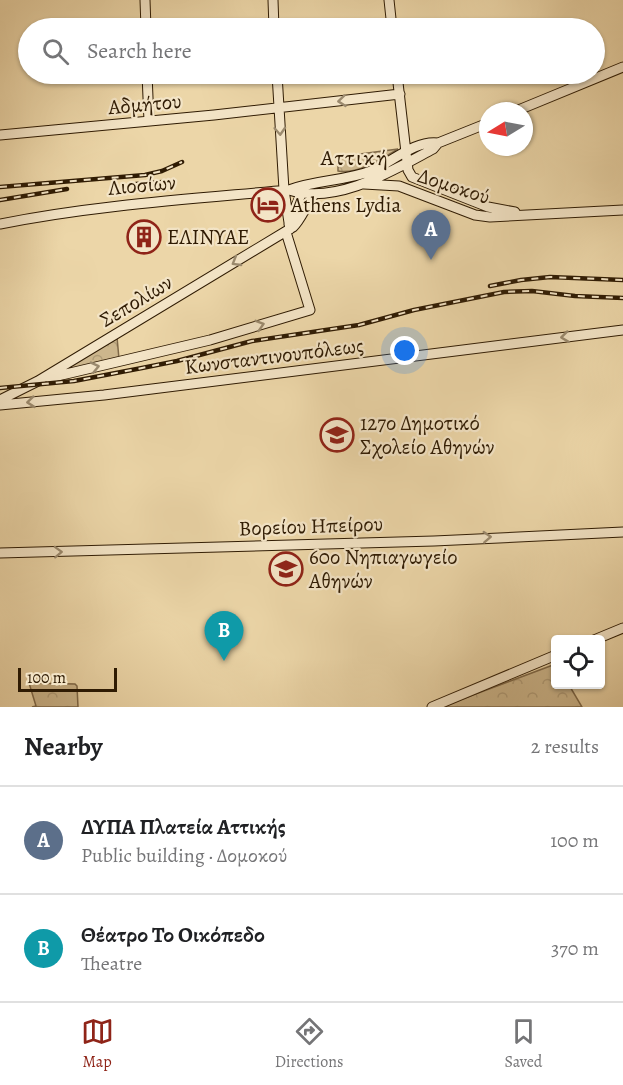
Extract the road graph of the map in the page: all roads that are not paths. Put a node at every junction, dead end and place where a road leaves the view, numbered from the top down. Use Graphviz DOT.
graph roads {
  1 [pos="145,0"];
  2 [pos="273,0"];
  3 [pos="389,0"];
  4 [pos="146,18"];
  5 [pos="274,18"];
  6 [pos="391,18"];
  7 [pos="623,67"];
  8 [pos="605,74"];
  9 [pos="147,84"];
  10 [pos="278,84"];
  11 [pos="398,84"];
  12 [pos="582,84"];
  13 [pos="400,94"];
  14 [pos="533,104"];
  15 [pos="279,107"];
  16 [pos="149,121"];
  17 [pos="479,127"];
  18 [pos="0,135"];
  19 [pos="407,157"];
  20 [pos="364,184"];
  21 [pos="303,189"];
  22 [pos="286,190"];
  23 [pos="314,195"];
  24 [pos="623,210"];
  25 [pos="532,214"];
  26 [pos="0,224"];
  27 [pos="288,228"];
  28 [pos="623,330"];
  29 [pos="38,381"];
  30 [pos="0,400"];
  31 [pos="0,405"];
  32 [pos="623,532"];
  33 [pos="0,553"];
  34 [pos="623,628"];
  35 [pos="605,635"];
  36 [pos="551,657"];
  37 [pos="432,707"];
  1 -- 4 [label="street"];
  2 -- 5 [label="street"];
  3 -- 6 [label="street"];
  7 -- 8 [label="street"];
  9 -- 16 [label="street"];
  10 -- 15 [label="street"];
  11 -- 13 [label="street"];
  12 -- 14 [label="street"];
  13 -- 15 [label="street, Αδμήτου, one-way"];
  13 -- 19 [label="street"];
  15 -- 16 [label="street, Αδμήτου"];
  15 -- 22 [label="street, one-way"];
  16 -- 18 [label="street, Αδμήτου"];
  17 -- 19 [label="street, Λιοσίων"];
  19 -- 20 [label="street, Λιοσίων"];
  19 -- 21 [label="street, Λιοσίων"];
  19 -- 25 [label="street, Δομοκού"];
  20 -- 23 [label="street, Λιοσίων"];
  20 -- 25 [label="street, Δομοκού"];
  21 -- 22 [label="street, Λιοσίων"];
  21 -- 23 [label="street, Λιοσίων"];
  21 -- 27 [label="street"];
  22 -- 26 [label="street, Λιοσίων"];
  22 -- 27 [label="street"];
  23 -- 27 [label="street, Σεπολίων"];
  24 -- 25 [label="street, Δομοκού"];
  27 -- 29 [label="street, Σεπολίων, one-way"];
  29 -- 27 [label="street, Κωνσταντινουπόλεως, one-way"];
  28 -- 31 [label="street, Κωνσταντινουπόλεως, one-way"];
  29 -- 30 [label="street, Σεπολίων"];
  33 -- 32 [label="street, Βορείου Ηπείρου, one-way"];
  34 -- 35 [label="street"];
  36 -- 37 [label="street"];
}
